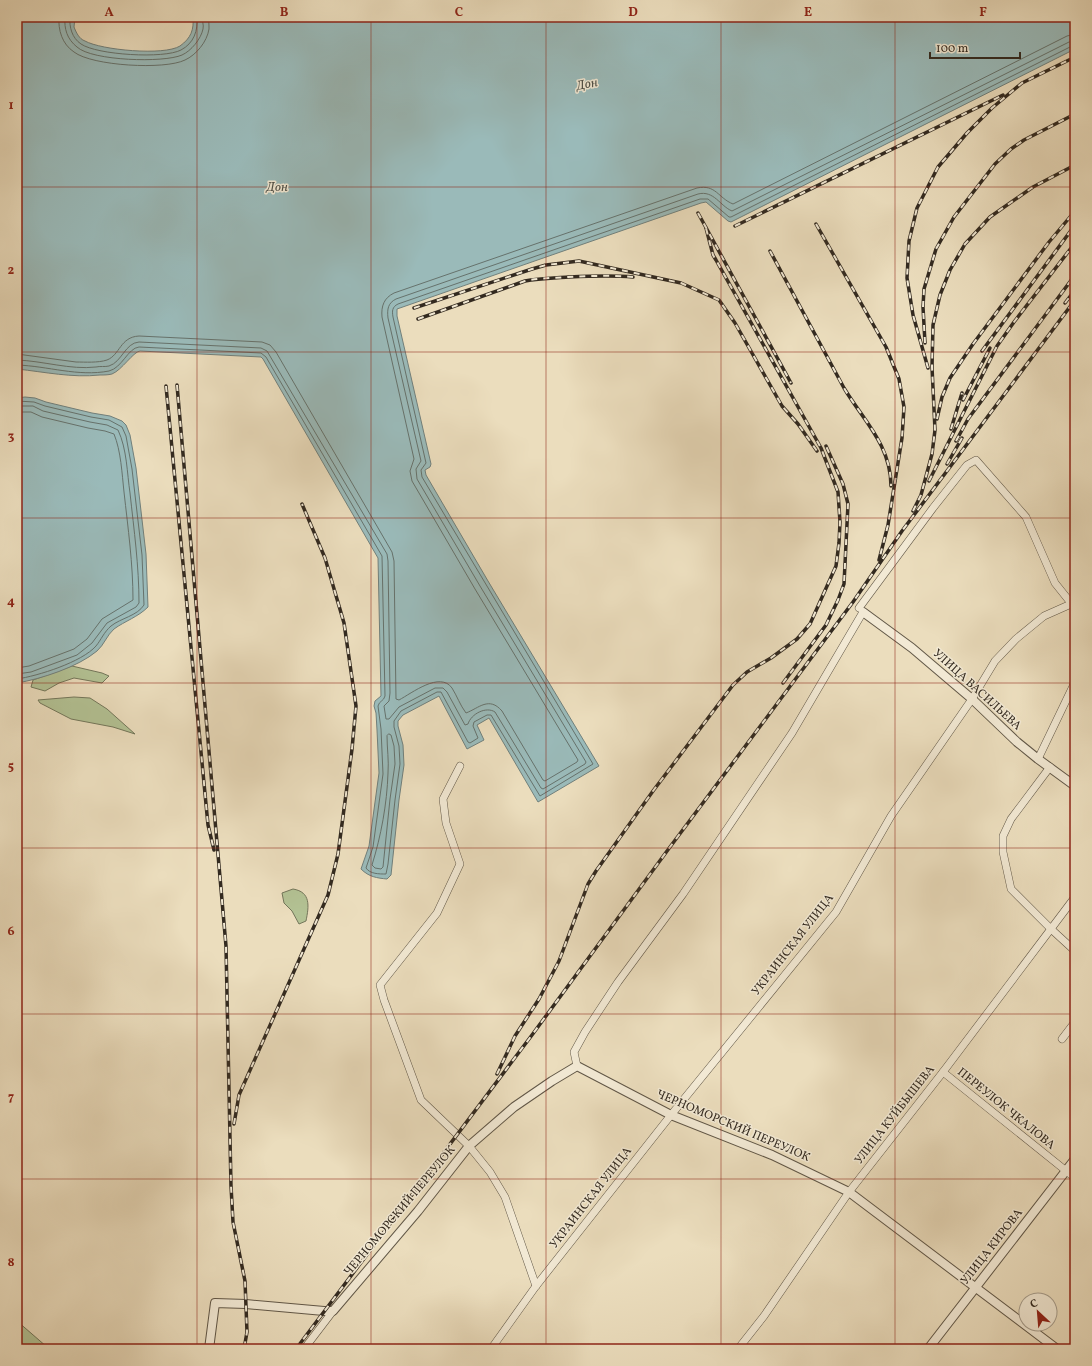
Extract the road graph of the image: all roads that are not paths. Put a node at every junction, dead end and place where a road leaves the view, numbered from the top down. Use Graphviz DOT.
graph roads {
  1 [pos="1074,604"];
  2 [pos="861,610"];
  3 [pos="1075,682"];
  4 [pos="972,699"];
  5 [pos="1038,759"];
  6 [pos="460,766"];
  7 [pos="1050,767"];
  8 [pos="1075,786"];
  9 [pos="1075,897"];
  10 [pos="1051,929"];
  11 [pos="1075,951"];
  12 [pos="1075,1022"];
  13 [pos="1062,1039"];
  14 [pos="577,1066"];
  15 [pos="943,1072"];
  16 [pos="671,1115"];
  17 [pos="469,1146"];
  18 [pos="1075,1160"];
  19 [pos="1066,1171"];
  20 [pos="1075,1178"];
  21 [pos="849,1192"];
  22 [pos="536,1286"];
  23 [pos="975,1288"];
  24 [pos="333,1310"];
  25 [pos="210,1349"];
  26 [pos="304,1349"];
  27 [pos="491,1349"];
  28 [pos="738,1349"];
  29 [pos="928,1349"];
  30 [pos="1057,1349"];
  1 -- 2 [label="street"];
  1 -- 4 [label="street, УКРАИНСКАЯ УЛИЦА"];
  2 -- 4 [label="street, УЛИЦА ВАСИЛЬЕВА"];
  2 -- 14 [label="street"];
  3 -- 5 [label="street"];
  4 -- 5 [label="street, УЛИЦА ВАСИЛЬЕВА"];
  4 -- 16 [label="street, УКРАИНСКАЯ УЛИЦА"];
  5 -- 7 [label="street, УЛИЦА ВАСИЛЬЕВА"];
  6 -- 17 [label="street"];
  7 -- 8 [label="street, УЛИЦА ВАСИЛЬЕВА"];
  7 -- 10 [label="street"];
  9 -- 10 [label="street, УЛИЦА КУЙБЫШЕВА"];
  10 -- 11 [label="street"];
  10 -- 15 [label="street, УЛИЦА КУЙБЫШЕВА"];
  12 -- 13 [label="street"];
  14 -- 16 [label="street, ЧЕРНОМОРСКИЙ ПЕРЕУЛОК"];
  14 -- 17 [label="street, ЧЕРНОМОРСКИЙ ПЕРЕУЛОК"];
  15 -- 19 [label="street, ПЕРЕУЛОК ЧКАЛОВА"];
  15 -- 21 [label="street, УЛИЦА КУЙБЫШЕВА"];
  16 -- 21 [label="street, ЧЕРНОМОРСКИЙ ПЕРЕУЛОК"];
  16 -- 22 [label="street, УКРАИНСКАЯ УЛИЦА"];
  17 -- 22 [label="street"];
  17 -- 24 [label="street, ЧЕРНОМОРСКИЙ ПЕРЕУЛОК"];
  18 -- 19 [label="street, УЛИЦА КИРОВА"];
  19 -- 20 [label="street, ПЕРЕУЛОК ЧКАЛОВА"];
  19 -- 23 [label="street, УЛИЦА КИРОВА"];
  21 -- 23 [label="street, ЧЕРНОМОРСКИЙ ПЕРЕУЛОК"];
  21 -- 28 [label="street, УЛИЦА КУЙБЫШЕВА"];
  22 -- 27 [label="street, УКРАИНСКАЯ УЛИЦА"];
  23 -- 29 [label="street, УЛИЦА КИРОВА"];
  23 -- 30 [label="street, ЧЕРНОМОРСКИЙ ПЕРЕУЛОК"];
  24 -- 25 [label="street"];
  24 -- 26 [label="street"];
}
